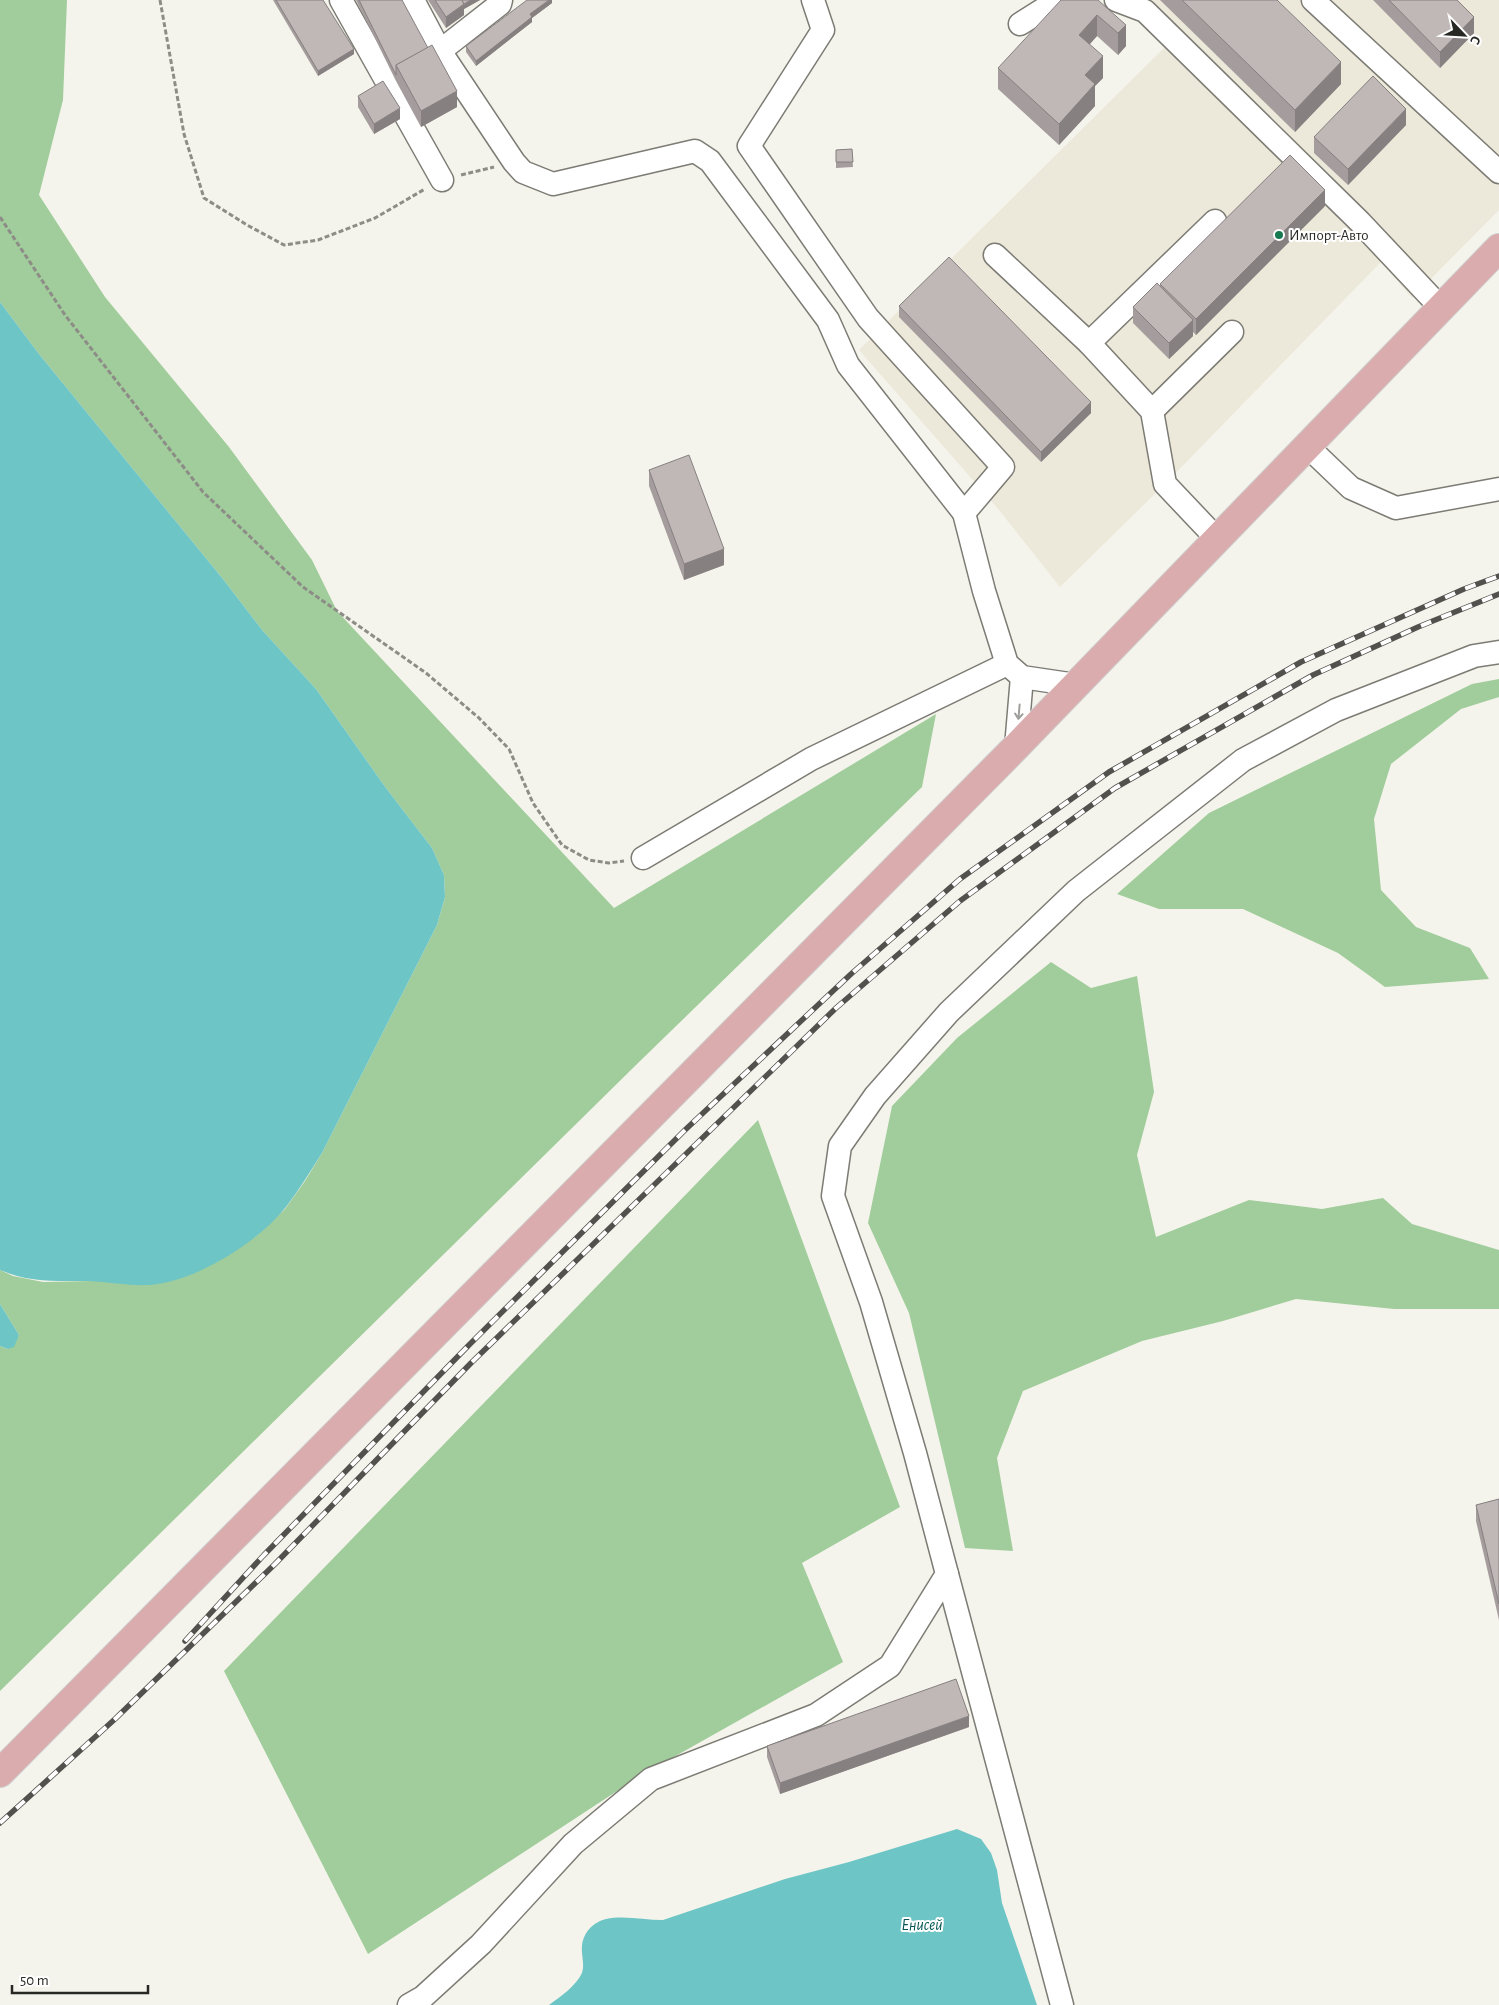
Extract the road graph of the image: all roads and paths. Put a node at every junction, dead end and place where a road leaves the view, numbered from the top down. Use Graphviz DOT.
graph roads {
  1 [pos="160,0"];
  2 [pos="341,0"];
  3 [pos="413,0"];
  4 [pos="501,0"];
  5 [pos="812,0"];
  6 [pos="1058,0"];
  7 [pos="1116,0"];
  8 [pos="1313,0"];
  9 [pos="1020,24"];
  10 [pos="440,50"];
  11 [pos="514,162"];
  12 [pos="1499,172"];
  13 [pos="442,180"];
  14 [pos="0,217"];
  15 [pos="1216,221"];
  16 [pos="1499,248"];
  17 [pos="995,255"];
  18 [pos="1442,308"];
  19 [pos="1232,332"];
  20 [pos="1089,343"];
  21 [pos="1152,411"];
  22 [pos="1307,446"];
  23 [pos="1499,489"];
  24 [pos="964,513"];
  25 [pos="1218,540"];
  26 [pos="1499,652"];
  27 [pos="1014,671"];
  28 [pos="1076,685"];
  29 [pos="1016,747"];
  30 [pos="643,858"];
  31 [pos="947,1574"];
  32 [pos="0,1773"];
  33 [pos="409,2005"];
  34 [pos="1062,2005"];
  1 -- 13 [label="path"];
  2 -- 13 [label="lane"];
  3 -- 10 [label="lane"];
  4 -- 10 [label="lane"];
  5 -- 24 [label="lane"];
  6 -- 9 [label="lane"];
  7 -- 18 [label="lane"];
  8 -- 12 [label="lane"];
  10 -- 11 [label="lane"];
  11 -- 13 [label="path"];
  11 -- 24 [label="lane"];
  14 -- 30 [label="path"];
  15 -- 20 [label="lane"];
  16 -- 18 [label="main road"];
  17 -- 20 [label="lane"];
  18 -- 22 [label="main road"];
  19 -- 21 [label="lane"];
  20 -- 21 [label="lane"];
  21 -- 25 [label="lane"];
  22 -- 23 [label="lane"];
  22 -- 25 [label="main road"];
  24 -- 27 [label="lane"];
  25 -- 28 [label="main road"];
  26 -- 31 [label="lane"];
  27 -- 28 [label="lane"];
  27 -- 29 [label="lane, one-way"];
  27 -- 30 [label="lane"];
  28 -- 29 [label="main road"];
  29 -- 32 [label="main road"];
  31 -- 33 [label="lane"];
  31 -- 34 [label="lane"];
}
